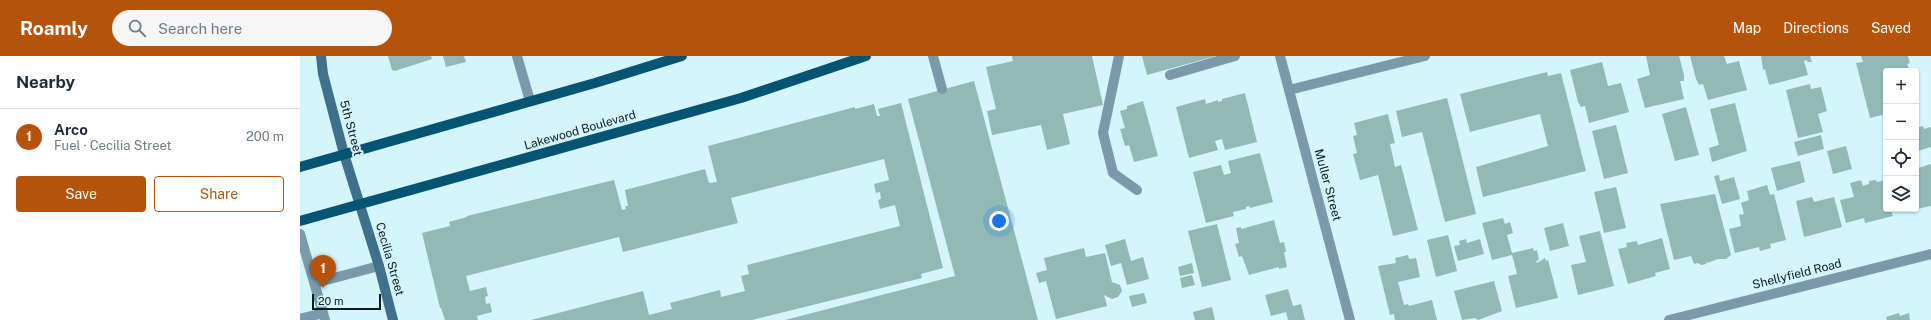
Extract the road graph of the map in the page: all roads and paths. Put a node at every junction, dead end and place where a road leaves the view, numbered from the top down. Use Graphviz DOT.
graph roads {
  1 [pos="321,56"];
  2 [pos="517,56"];
  3 [pos="682,56"];
  4 [pos="866,56"];
  5 [pos="933,56"];
  6 [pos="1119,56"];
  7 [pos="1235,56"];
  8 [pos="1280,56"];
  9 [pos="1425,56"];
  10 [pos="1170,74"];
  11 [pos="942,89"];
  12 [pos="1289,90"];
  13 [pos="530,101"];
  14 [pos="344,154"];
  15 [pos="300,167"];
  16 [pos="1137,190"];
  17 [pos="360,205"];
  18 [pos="300,221"];
  19 [pos="300,234"];
  20 [pos="1931,254"];
  21 [pos="379,266"];
  22 [pos="314,283"];
  23 [pos="324,317"];
  24 [pos="300,319"];
  25 [pos="393,320"];
  26 [pos="1350,320"];
  27 [pos="1669,320"];
  1 -- 14 [label="street, 5th Street"];
  2 -- 13 [label="street"];
  3 -- 13 [label="main road"];
  4 -- 17 [label="main road, Lakewood Boulevard"];
  5 -- 11 [label="street"];
  6 -- 16 [label="street"];
  7 -- 10 [label="street"];
  8 -- 12 [label="street, Muller Street"];
  9 -- 12 [label="street"];
  12 -- 26 [label="street, Muller Street"];
  13 -- 14 [label="main road"];
  14 -- 15 [label="main road"];
  14 -- 17 [label="street, 5th Street"];
  17 -- 18 [label="main road, Lakewood Boulevard"];
  17 -- 21 [label="street, Cecilia Street"];
  19 -- 22 [label="street"];
  20 -- 27 [label="street, Shellyfield Road"];
  21 -- 22 [label="street"];
  21 -- 25 [label="street, Cecilia Street"];
  22 -- 23 [label="street"];
  23 -- 24 [label="street"];
}
